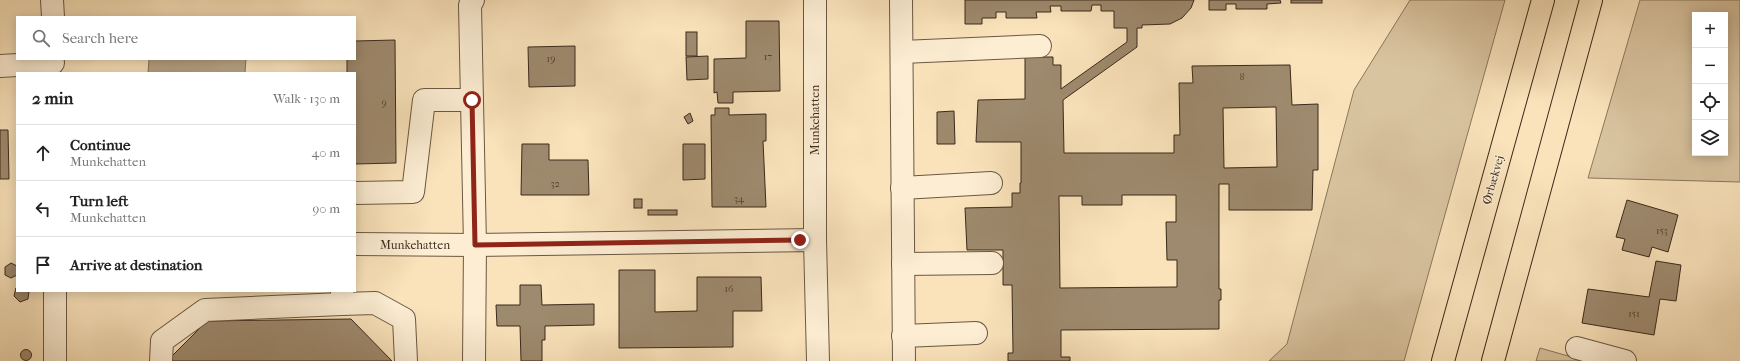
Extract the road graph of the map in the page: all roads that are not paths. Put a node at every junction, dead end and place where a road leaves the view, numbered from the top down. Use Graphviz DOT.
graph roads {
  1 [pos="52,0"];
  2 [pos="473,0"];
  3 [pos="815,0"];
  4 [pos="901,0"];
  5 [pos="1543,0"];
  6 [pos="1591,0"];
  7 [pos="52,16"];
  8 [pos="1040,46"];
  9 [pos="902,52"];
  10 [pos="53,65"];
  11 [pos="0,66"];
  12 [pos="472,100"];
  13 [pos="991,183"];
  14 [pos="902,188"];
  15 [pos="356,193"];
  16 [pos="815,240"];
  17 [pos="356,244"];
  18 [pos="475,245"];
  19 [pos="992,263"];
  20 [pos="903,264"];
  21 [pos="55,292"];
  22 [pos="342,297"];
  23 [pos="976,333"];
  24 [pos="903,336"];
  25 [pos="1577,348"];
  26 [pos="55,361"];
  27 [pos="161,361"];
  28 [pos="406,361"];
  29 [pos="474,361"];
  30 [pos="818,361"];
  31 [pos="904,361"];
  32 [pos="1442,361"];
  33 [pos="1493,361"];
  34 [pos="1625,361"];
  1 -- 7 [label="street"];
  2 -- 12 [label="street"];
  3 -- 16 [label="street, Munkehatten"];
  4 -- 9 [label="street"];
  5 -- 32 [label="main road, Ørbækvej"];
  6 -- 33 [label="main road"];
  8 -- 9 [label="street"];
  9 -- 14 [label="street"];
  10 -- 11 [label="street"];
  12 -- 15 [label="street"];
  12 -- 18 [label="street"];
  13 -- 14 [label="street"];
  14 -- 20 [label="street"];
  16 -- 18 [label="street, Munkehatten"];
  16 -- 30 [label="street, Munkehatten"];
  17 -- 18 [label="street, Munkehatten"];
  18 -- 29 [label="street"];
  19 -- 20 [label="street"];
  20 -- 24 [label="street"];
  21 -- 26 [label="street"];
  22 -- 27 [label="street"];
  22 -- 28 [label="street"];
  23 -- 24 [label="street"];
  24 -- 31 [label="street"];
  25 -- 34 [label="street"];
}
